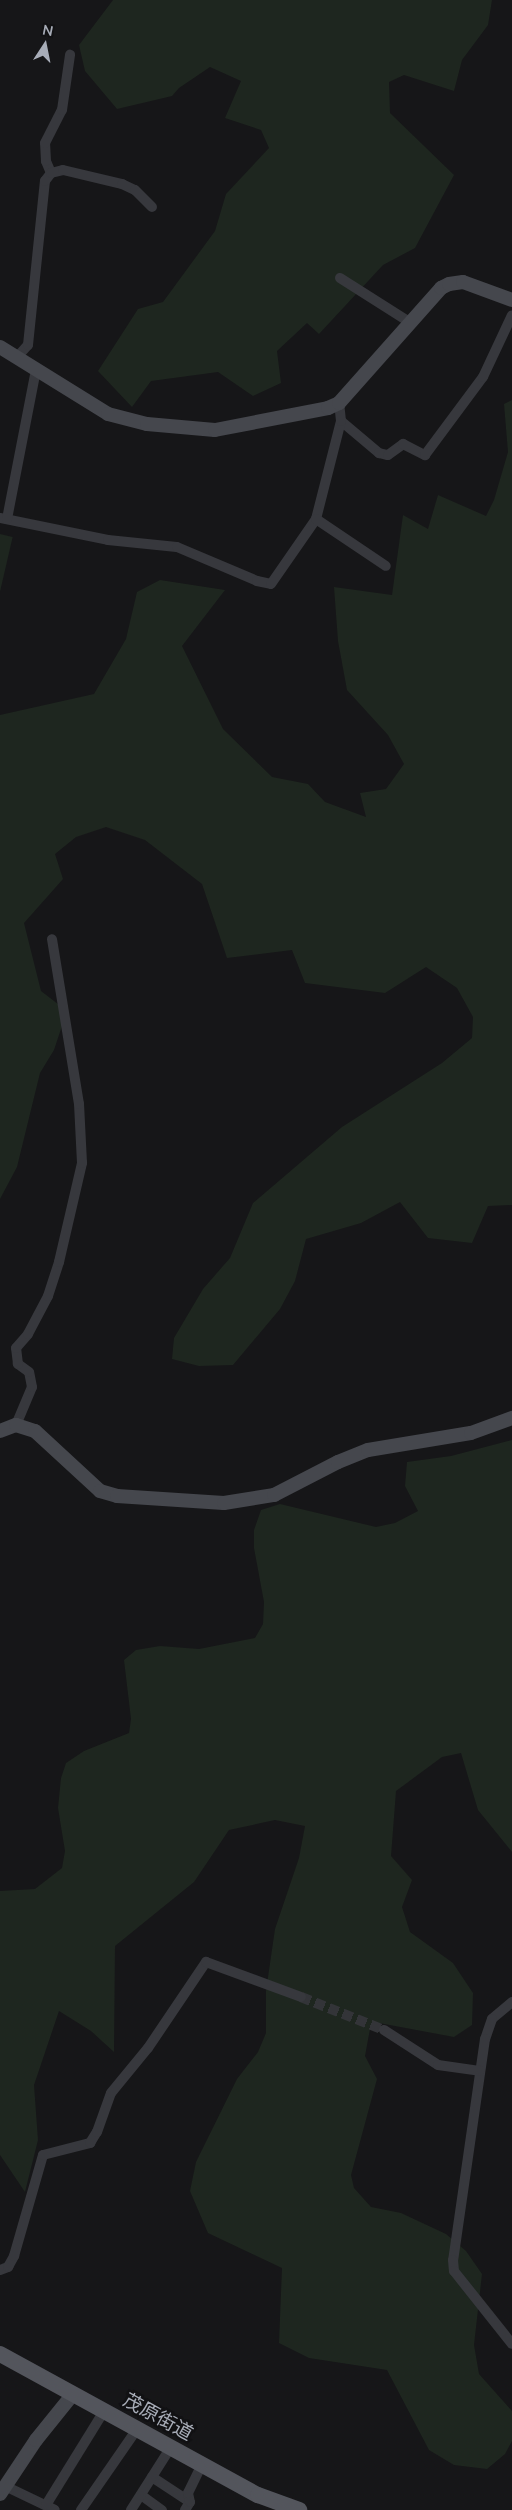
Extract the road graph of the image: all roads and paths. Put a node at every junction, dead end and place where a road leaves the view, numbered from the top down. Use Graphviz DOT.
graph roads {
  1 [pos="70,55"];
  2 [pos="51,172"];
  3 [pos="152,207"];
  4 [pos="340,278"];
  5 [pos="512,300"];
  6 [pos="512,315"];
  7 [pos="411,323"];
  8 [pos="0,347"];
  9 [pos="18,356"];
  10 [pos="36,370"];
  11 [pos="339,403"];
  12 [pos="341,420"];
  13 [pos="3,518"];
  14 [pos="316,520"];
  15 [pos="386,566"];
  16 [pos="52,939"];
  17 [pos="512,1418"];
  18 [pos="16,1425"];
  19 [pos="0,1431"];
  20 [pos="301,1997"];
  21 [pos="512,2002"];
  22 [pos="384,2030"];
  23 [pos="480,2070"];
  24 [pos="0,2270"];
  25 [pos="512,2344"];
  26 [pos="0,2354"];
  27 [pos="73,2394"];
  28 [pos="104,2411"];
  29 [pos="137,2429"];
  30 [pos="171,2447"];
  31 [pos="202,2464"];
  32 [pos="152,2477"];
  33 [pos="2,2490"];
  34 [pos="140,2495"];
  35 [pos="188,2506"];
  36 [pos="50,2508"];
  37 [pos="81,2510"];
  38 [pos="131,2510"];
  39 [pos="162,2510"];
  40 [pos="299,2510"];
  1 -- 2 [label="street"];
  2 -- 3 [label="street"];
  2 -- 9 [label="street"];
  4 -- 7 [label="street"];
  5 -- 7 [label="street"];
  6 -- 12 [label="street"];
  7 -- 11 [label="street"];
  8 -- 9 [label="street"];
  9 -- 10 [label="street"];
  10 -- 11 [label="street"];
  10 -- 13 [label="street"];
  11 -- 12 [label="street"];
  12 -- 14 [label="street"];
  13 -- 14 [label="street"];
  14 -- 15 [label="street"];
  16 -- 18 [label="street"];
  17 -- 18 [label="street"];
  18 -- 19 [label="street"];
  20 -- 24 [label="street"];
  21 -- 23 [label="street"];
  22 -- 23 [label="street"];
  23 -- 25 [label="street"];
  26 -- 27 [label="main road, 茂原街道"];
  27 -- 28 [label="main road, 茂原街道"];
  27 -- 33 [label="street"];
  28 -- 29 [label="main road, 茂原街道"];
  28 -- 36 [label="street"];
  29 -- 30 [label="main road, 茂原街道"];
  29 -- 37 [label="street"];
  30 -- 31 [label="main road, 茂原街道"];
  30 -- 32 [label="street"];
  31 -- 35 [label="street"];
  31 -- 40 [label="main road, 茂原街道"];
  32 -- 34 [label="street"];
  32 -- 35 [label="street"];
  33 -- 36 [label="street"];
  34 -- 38 [label="street"];
  34 -- 39 [label="street"];
}
